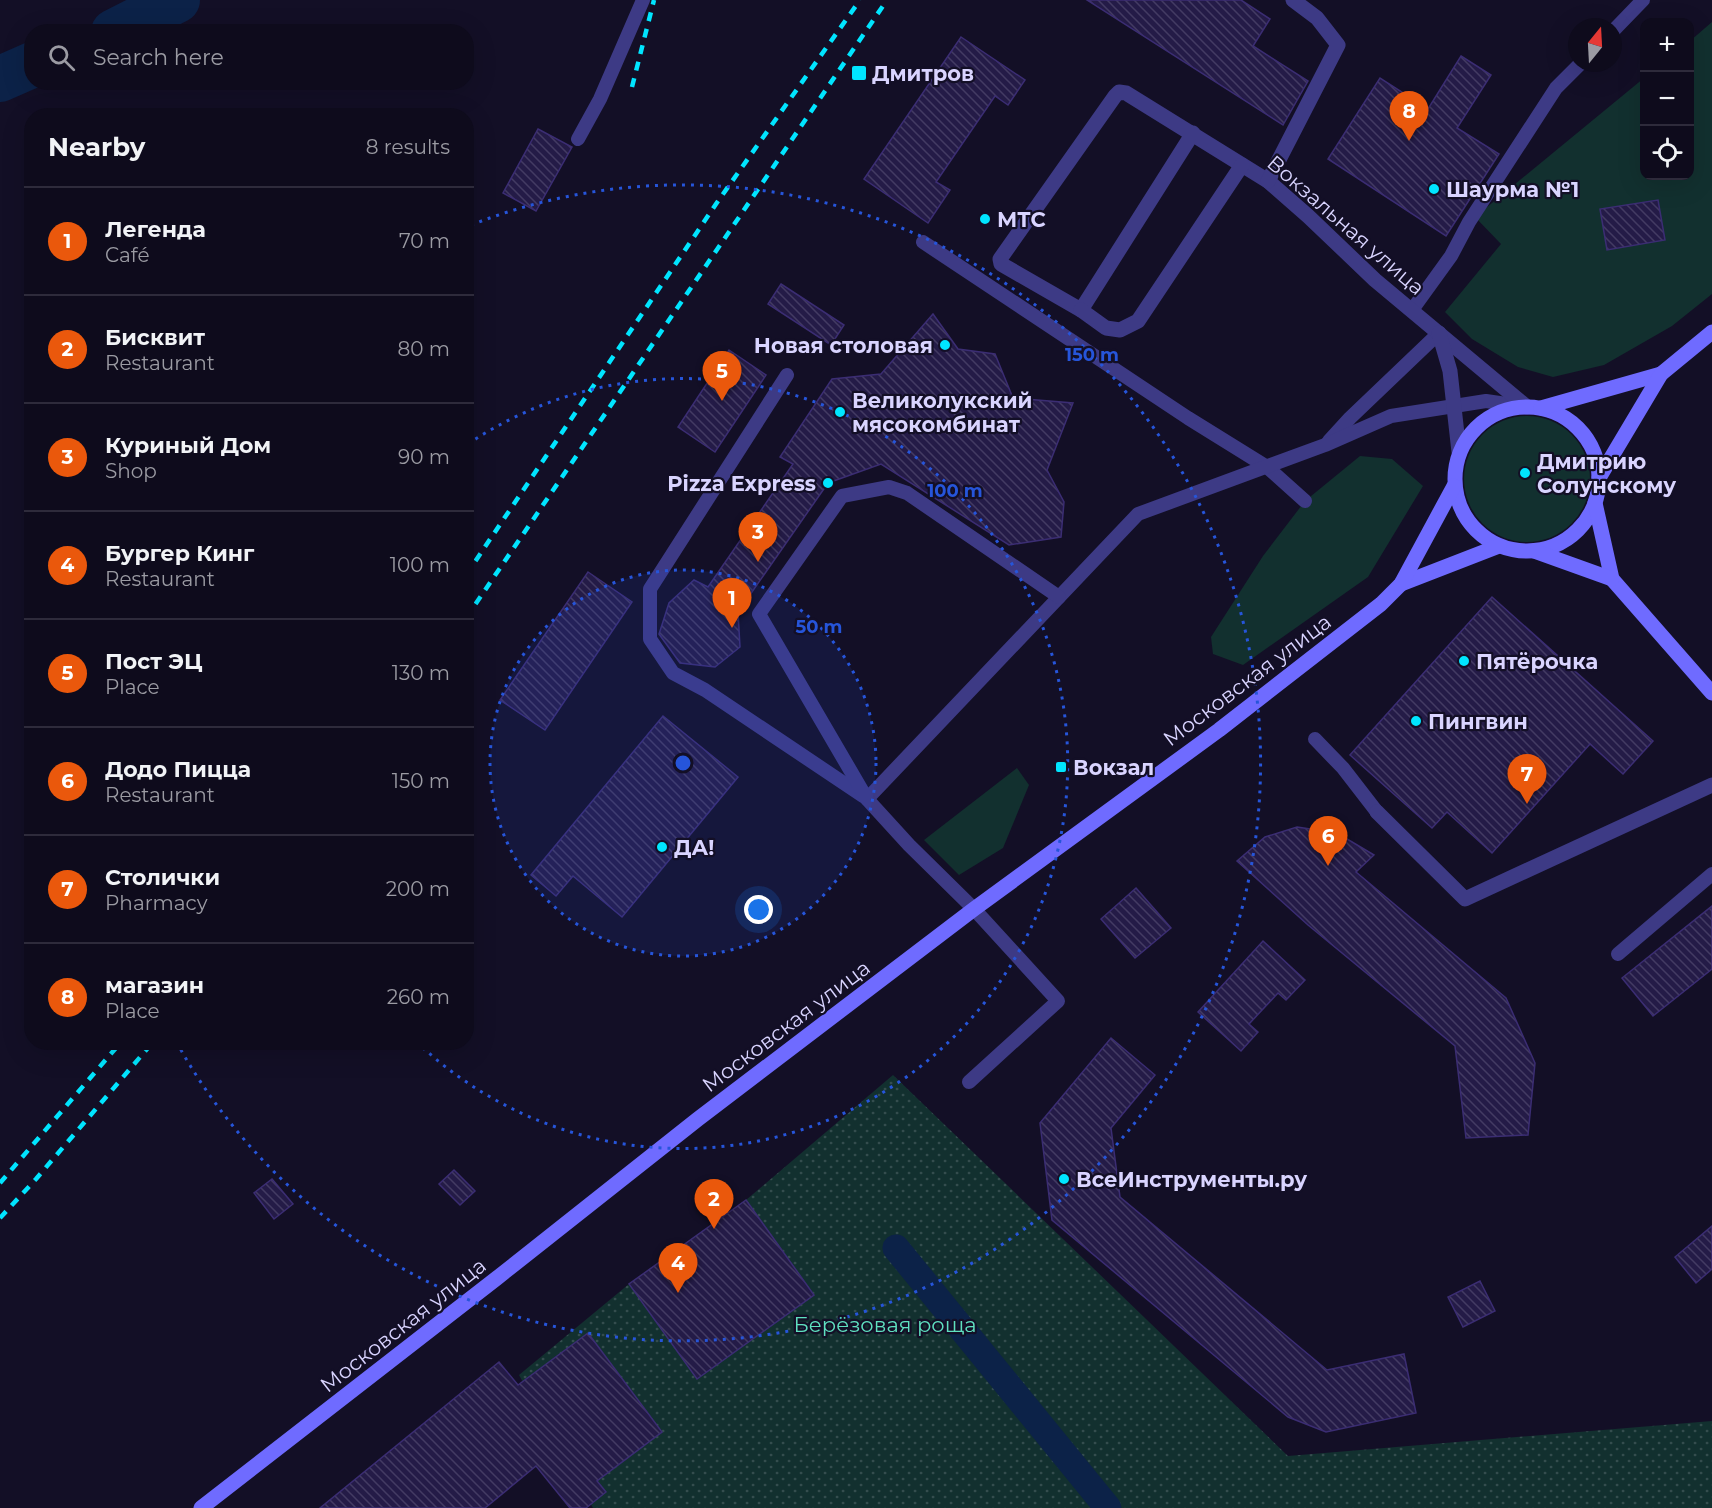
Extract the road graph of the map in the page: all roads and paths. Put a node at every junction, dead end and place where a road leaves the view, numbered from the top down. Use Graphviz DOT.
graph roads {
  1 [pos="643,0"];
  2 [pos="1293,0"];
  3 [pos="1643,0"];
  4 [pos="1622,21"];
  5 [pos="1572,72"];
  6 [pos="1192,133"];
  7 [pos="578,139"];
  8 [pos="1242,165"];
  9 [pos="1268,181"];
  10 [pos="923,242"];
  11 [pos="1081,310"];
  12 [pos="1412,310"];
  13 [pos="1712,332"];
  14 [pos="1439,333"];
  15 [pos="1661,374"];
  16 [pos="787,375"];
  17 [pos="1454,405"];
  18 [pos="1534,407"];
  19 [pos="1325,445"];
  20 [pos="1459,452"];
  21 [pos="1267,466"];
  22 [pos="1599,478"];
  23 [pos="1454,486"];
  24 [pos="1305,501"];
  25 [pos="1595,503"];
  26 [pos="1499,546"];
  27 [pos="1534,551"];
  28 [pos="1612,579"];
  29 [pos="1401,584"];
  30 [pos="1059,597"];
  31 [pos="1712,693"];
  32 [pos="1315,739"];
  33 [pos="1712,785"];
  34 [pos="867,799"];
  35 [pos="1377,812"];
  36 [pos="1712,874"];
  37 [pos="974,909"];
  38 [pos="1618,954"];
  39 [pos="969,1082"];
  40 [pos="201,1508"];
  1 -- 7 [label="lane"];
  2 -- 9 [label="street"];
  3 -- 4 [label="lane"];
  5 -- 12 [label="lane"];
  6 -- 8 [label="street, Вокзальная улица"];
  6 -- 11 [label="street"];
  6 -- 11 [label="street, Вокзальная улица"];
  8 -- 9 [label="street, Вокзальная улица"];
  8 -- 11 [label="street"];
  9 -- 12 [label="street, Вокзальная улица"];
  10 -- 21 [label="lane"];
  12 -- 14 [label="street, Вокзальная улица"];
  13 -- 15 [label="main road, Московская улица"];
  14 -- 17 [label="street"];
  14 -- 18 [label="street, Вокзальная улица"];
  14 -- 19 [label="lane"];
  15 -- 18 [label="main road, Московская улица"];
  15 -- 22 [label="main road, Московская улица"];
  16 -- 34 [label="lane"];
  17 -- 18 [label="lane"];
  17 -- 19 [label="lane"];
  17 -- 20 [label="street"];
  18 -- 20 [label="main road, Московская улица"];
  18 -- 22 [label="main road, Московская улица"];
  19 -- 21 [label="lane"];
  20 -- 23 [label="main road, Московская улица"];
  21 -- 24 [label="lane"];
  21 -- 30 [label="lane"];
  22 -- 25 [label="main road, Московская улица"];
  23 -- 26 [label="main road, Московская улица"];
  23 -- 29 [label="main road, Московская улица"];
  25 -- 27 [label="main road, Московская улица"];
  25 -- 28 [label="main road"];
  26 -- 27 [label="main road, Московская улица"];
  26 -- 29 [label="main road, Московская улица"];
  27 -- 28 [label="main road"];
  28 -- 31 [label="main road"];
  29 -- 37 [label="main road, Московская улица"];
  30 -- 34 [label="lane"];
  30 -- 34 [label="lane"];
  32 -- 35 [label="lane"];
  33 -- 35 [label="street"];
  34 -- 37 [label="lane"];
  36 -- 38 [label="lane"];
  37 -- 39 [label="lane"];
  37 -- 40 [label="main road, Московская улица"];
}
